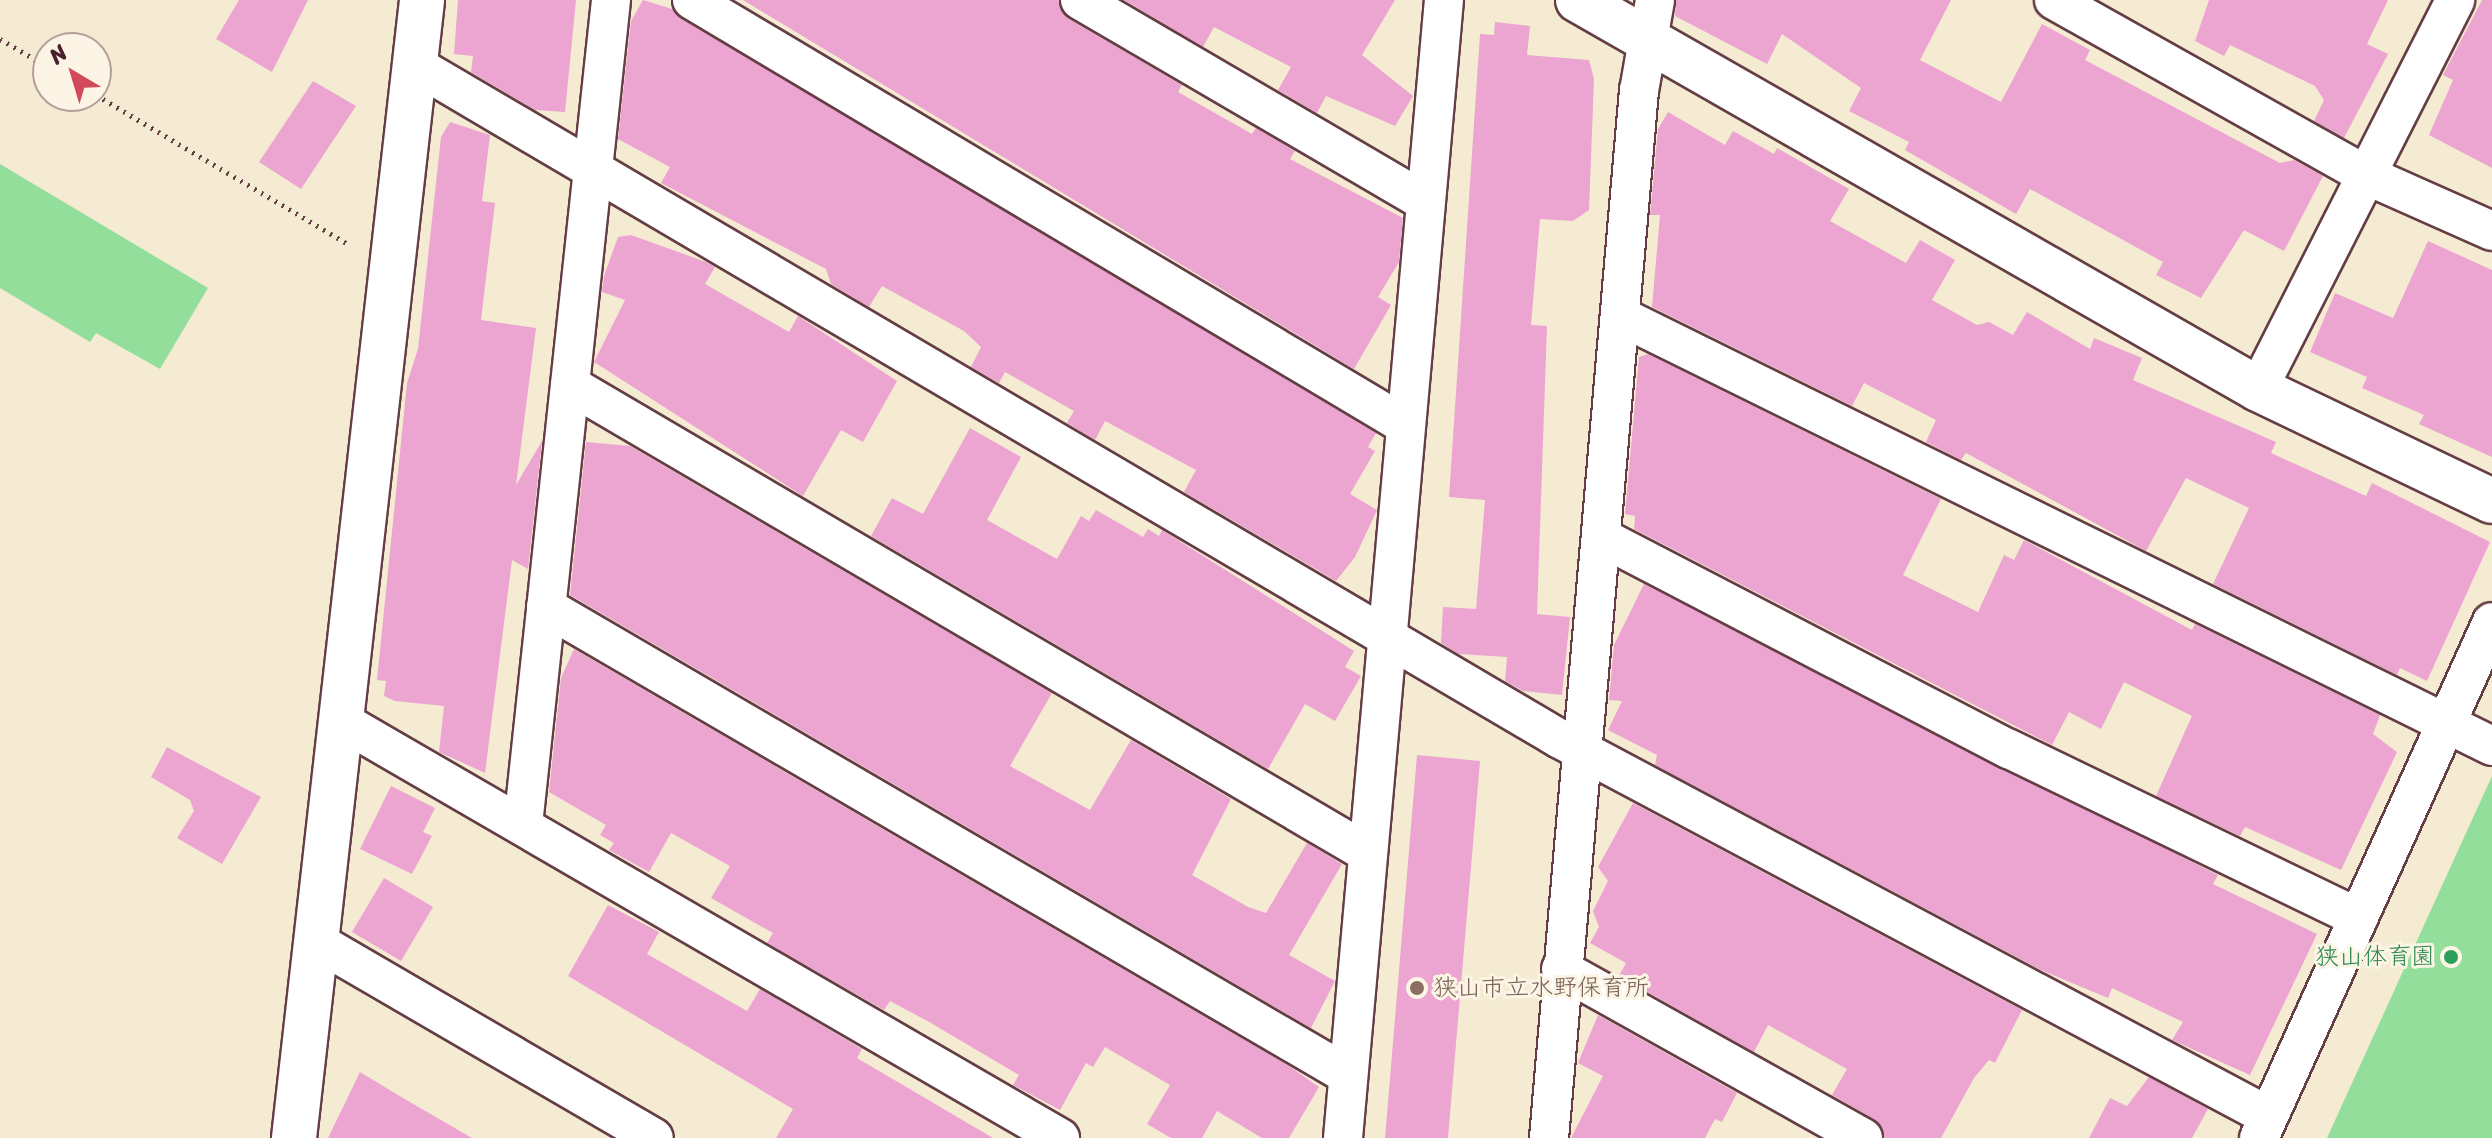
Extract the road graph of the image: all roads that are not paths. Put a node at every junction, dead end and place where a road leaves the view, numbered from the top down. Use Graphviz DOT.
graph roads {
  1 [pos="422,0"];
  2 [pos="611,0"];
  3 [pos="692,0"];
  4 [pos="1080,0"];
  5 [pos="1444,0"];
  6 [pos="1578,0"];
  7 [pos="2054,0"];
  8 [pos="2455,0"];
  9 [pos="1652,20"];
  10 [pos="417,66"];
  11 [pos="593,168"];
  12 [pos="2364,174"];
  13 [pos="1424,201"];
  14 [pos="2492,231"];
  15 [pos="1622,317"];
  16 [pos="570,385"];
  17 [pos="2258,389"];
  18 [pos="1405,425"];
  19 [pos="2492,501"];
  20 [pos="1601,537"];
  21 [pos="546,607"];
  22 [pos="2492,622"];
  23 [pos="1388,639"];
  24 [pos="343,722"];
  25 [pos="2445,724"];
  26 [pos="2492,746"];
  27 [pos="1584,753"];
  28 [pos="523,825"];
  29 [pos="1364,851"];
  30 [pos="2358,918"];
  31 [pos="314,940"];
  32 [pos="1561,969"];
  33 [pos="1346,1074"];
  34 [pos="2264,1127"];
  35 [pos="302,1134"];
  36 [pos="654,1138"];
  37 [pos="1060,1138"];
  38 [pos="1343,1138"];
  39 [pos="1549,1138"];
  40 [pos="1863,1138"];
  1 -- 10 [label="street"];
  2 -- 11 [label="street"];
  3 -- 18 [label="street"];
  4 -- 13 [label="street"];
  5 -- 13 [label="street"];
  6 -- 9 [label="street"];
  7 -- 12 [label="street"];
  8 -- 12 [label="street"];
  9 -- 15 [label="street"];
  9 -- 17 [label="street"];
  10 -- 11 [label="street"];
  10 -- 24 [label="street"];
  11 -- 16 [label="street"];
  11 -- 23 [label="street"];
  12 -- 14 [label="street"];
  12 -- 17 [label="street"];
  13 -- 18 [label="street"];
  15 -- 20 [label="street"];
  15 -- 25 [label="street"];
  16 -- 21 [label="street"];
  16 -- 29 [label="street"];
  17 -- 19 [label="street"];
  18 -- 23 [label="street"];
  20 -- 27 [label="street"];
  20 -- 30 [label="street"];
  21 -- 28 [label="street"];
  21 -- 33 [label="street"];
  22 -- 25 [label="street"];
  23 -- 27 [label="street"];
  23 -- 29 [label="street"];
  24 -- 28 [label="street"];
  24 -- 31 [label="street"];
  25 -- 26 [label="street"];
  25 -- 30 [label="street"];
  27 -- 32 [label="street"];
  27 -- 34 [label="street"];
  28 -- 37 [label="street"];
  29 -- 33 [label="street"];
  30 -- 34 [label="street"];
  31 -- 35 [label="street"];
  31 -- 36 [label="street"];
  32 -- 39 [label="street"];
  32 -- 40 [label="street"];
  33 -- 38 [label="street"];
}
